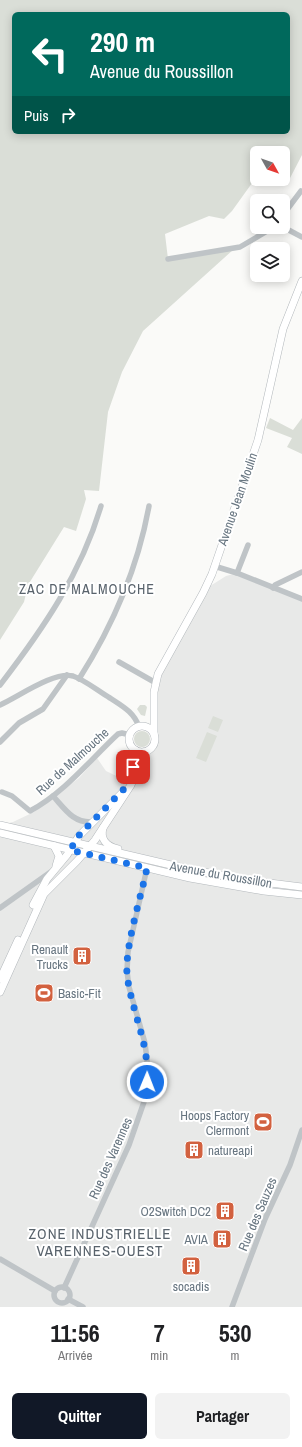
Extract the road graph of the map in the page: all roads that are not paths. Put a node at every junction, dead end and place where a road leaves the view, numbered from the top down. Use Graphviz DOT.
graph roads {
  1 [pos="301,191"];
  2 [pos="290,206"];
  3 [pos="290,231"];
  4 [pos="262,234"];
  5 [pos="302,237"];
  6 [pos="168,259"];
  7 [pos="302,281"];
  8 [pos="100,506"];
  9 [pos="149,506"];
  10 [pos="248,545"];
  11 [pos="214,566"];
  12 [pos="302,572"];
  13 [pos="237,573"];
  14 [pos="273,588"];
  15 [pos="302,599"];
  16 [pos="119,662"];
  17 [pos="67,676"];
  18 [pos="79,679"];
  19 [pos="156,682"];
  20 [pos="0,685"];
  21 [pos="0,705"];
  22 [pos="153,707"];
  23 [pos="141,727"];
  24 [pos="154,734"];
  25 [pos="130,735"];
  26 [pos="0,742"];
  27 [pos="136,750"];
  28 [pos="144,752"];
  29 [pos="2,792"];
  30 [pos="53,796"];
  31 [pos="92,822"];
  32 [pos="105,823"];
  33 [pos="0,825"];
  34 [pos="0,833"];
  35 [pos="75,842"];
  36 [pos="54,846"];
  37 [pos="90,846"];
  38 [pos="70,850"];
  39 [pos="117,850"];
  40 [pos="84,854"];
  41 [pos="147,868"];
  42 [pos="54,870"];
  43 [pos="210,874"];
  44 [pos="47,880"];
  45 [pos="302,887"];
  46 [pos="302,895"];
  47 [pos="0,908"];
  48 [pos="0,980"];
  49 [pos="0,992"];
  50 [pos="302,1130"];
  51 [pos="0,1259"];
  52 [pos="64,1288"];
  53 [pos="55,1291"];
  54 [pos="68,1299"];
  55 [pos="57,1304"];
  56 [pos="83,1307"];
  57 [pos="232,1307"];
  1 -- 2 [label="street"];
  3 -- 5 [label="street"];
  4 -- 6 [label="street"];
  7 -- 11 [label="main road, Avenue Jean Moulin"];
  8 -- 20 [label="street"];
  9 -- 18 [label="street"];
  10 -- 13 [label="street"];
  11 -- 13 [label="street"];
  11 -- 19 [label="main road, Avenue Jean Moulin"];
  12 -- 14 [label="street"];
  13 -- 14 [label="street"];
  14 -- 15 [label="street"];
  16 -- 19 [label="street"];
  17 -- 18 [label="street"];
  17 -- 21 [label="street"];
  17 -- 26 [label="street"];
  18 -- 23 [label="street"];
  19 -- 22 [label="main road, Avenue Jean Moulin"];
  22 -- 23 [label="main road, Avenue Jean Moulin"];
  22 -- 24 [label="main road, Avenue Jean Moulin"];
  23 -- 24 [label="main road"];
  23 -- 25 [label="main road"];
  24 -- 28 [label="main road"];
  25 -- 27 [label="main road"];
  25 -- 30 [label="street, Rue de Malmouche"];
  27 -- 28 [label="main road"];
  27 -- 31 [label="main road"];
  28 -- 32 [label="main road"];
  29 -- 30 [label="street, Rue de Malmouche"];
  30 -- 31 [label="street"];
  31 -- 35 [label="main road"];
  32 -- 37 [label="main road"];
  32 -- 39 [label="main road"];
  33 -- 35 [label="main road, Avenue du Roussillon"];
  34 -- 36 [label="main road, Avenue du Roussillon"];
  35 -- 37 [label="main road, Avenue du Roussillon"];
  35 -- 38 [label="main road"];
  36 -- 38 [label="main road, Avenue du Roussillon"];
  36 -- 42 [label="main road"];
  37 -- 39 [label="main road, Avenue du Roussillon"];
  37 -- 40 [label="main road"];
  38 -- 40 [label="main road, Avenue du Roussillon"];
  38 -- 42 [label="main road"];
  39 -- 43 [label="main road, Avenue du Roussillon"];
  39 -- 43 [label="main road"];
  40 -- 41 [label="main road, Avenue du Roussillon"];
  40 -- 44 [label="main road"];
  41 -- 46 [label="main road, Avenue du Roussillon"];
  41 -- 52 [label="street, Rue des Varennes"];
  42 -- 44 [label="main road"];
  43 -- 45 [label="main road, Avenue du Roussillon"];
  44 -- 47 [label="street"];
  44 -- 48 [label="main road"];
  44 -- 49 [label="main road"];
  50 -- 57 [label="street, Rue des Sauzes"];
  51 -- 53 [label="street"];
  52 -- 53 [label="street"];
  52 -- 54 [label="street"];
  53 -- 55 [label="street"];
  54 -- 55 [label="street"];
  54 -- 56 [label="street"];
}
